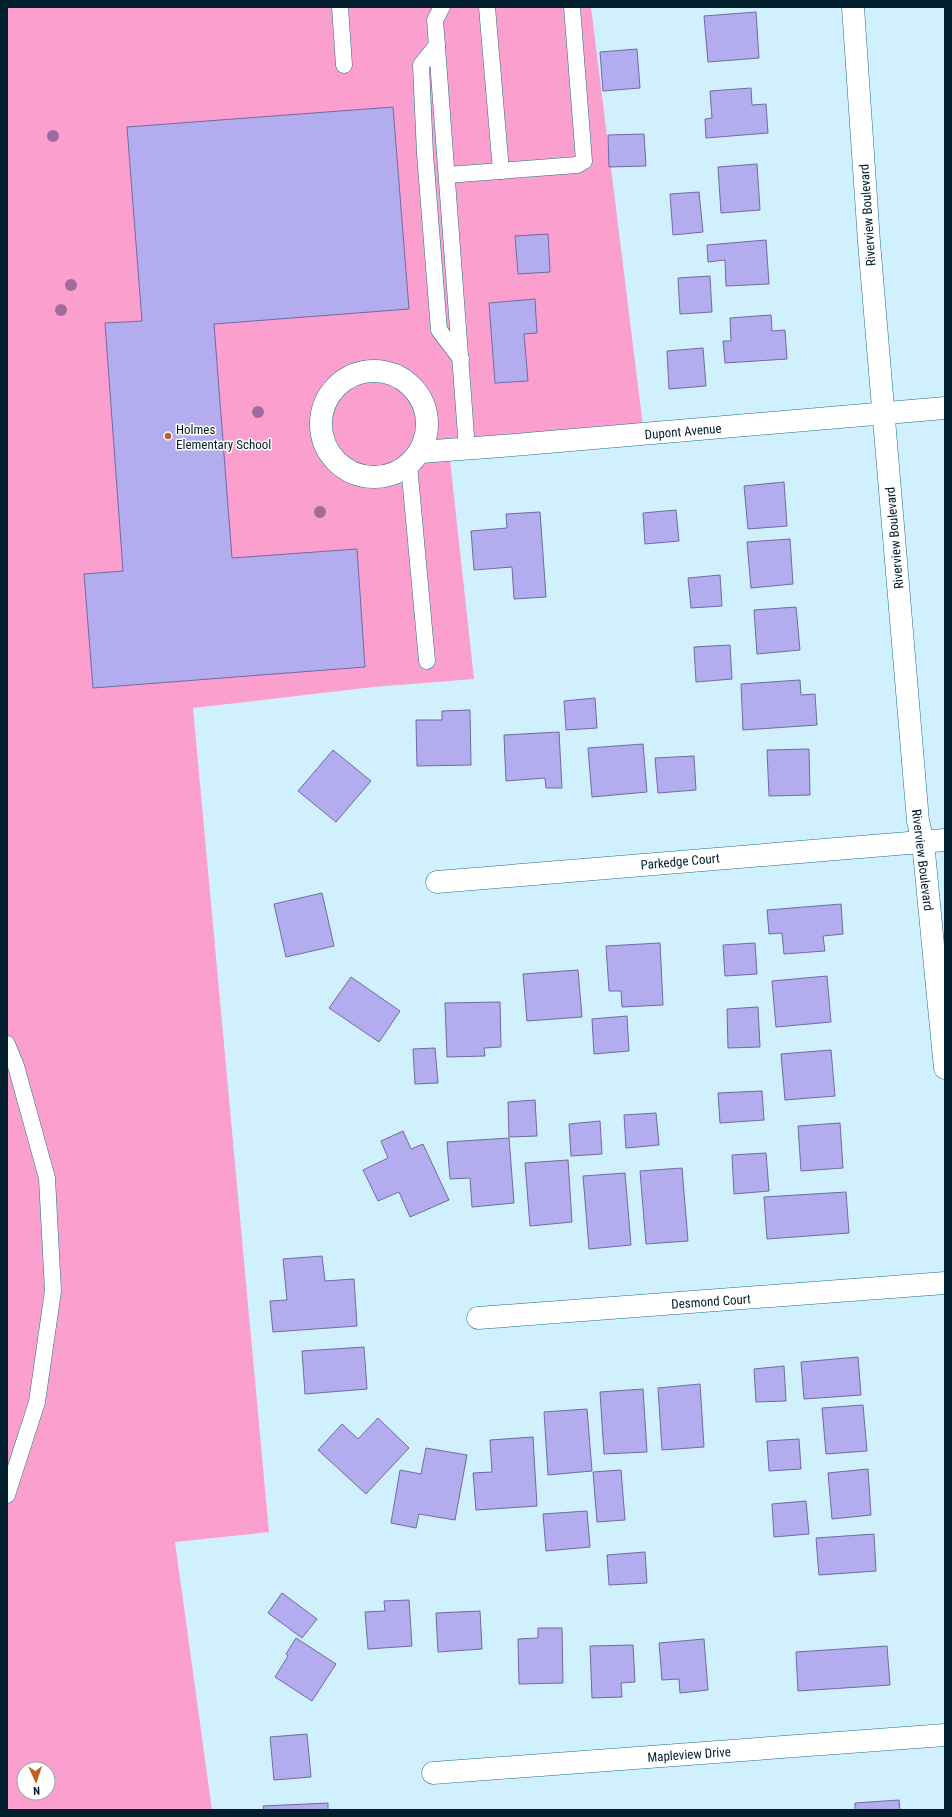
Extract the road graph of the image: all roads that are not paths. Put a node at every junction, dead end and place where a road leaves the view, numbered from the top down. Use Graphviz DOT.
graph roads {
  1 [pos="340,7"];
  2 [pos="442,7"];
  3 [pos="487,7"];
  4 [pos="572,7"];
  5 [pos="853,7"];
  6 [pos="437,45"];
  7 [pos="344,65"];
  8 [pos="501,171"];
  9 [pos="447,175"];
  10 [pos="460,358"];
  11 [pos="945,408"];
  12 [pos="883,414"];
  13 [pos="467,449"];
  14 [pos="415,459"];
  15 [pos="428,661"];
  16 [pos="945,840"];
  17 [pos="923,842"];
  18 [pos="437,882"];
  19 [pos="7,1044"];
  20 [pos="945,1068"];
  21 [pos="945,1283"];
  22 [pos="478,1318"];
  23 [pos="7,1494"];
  24 [pos="945,1735"];
  25 [pos="433,1773"];
  1 -- 7 [label="lane"];
  2 -- 6 [label="lane"];
  3 -- 8 [label="lane"];
  4 -- 8 [label="lane"];
  5 -- 12 [label="street, Riverview Boulevard"];
  6 -- 9 [label="lane"];
  6 -- 10 [label="lane"];
  8 -- 9 [label="lane"];
  9 -- 10 [label="lane"];
  10 -- 13 [label="lane"];
  11 -- 12 [label="street, Dupont Avenue"];
  12 -- 13 [label="street, Dupont Avenue"];
  12 -- 17 [label="street, Riverview Boulevard"];
  13 -- 14 [label="street, Dupont Avenue"];
  14 -- 14 [label="street"];
  14 -- 15 [label="lane"];
  16 -- 17 [label="street, Parkedge Court"];
  17 -- 18 [label="street, Parkedge Court"];
  17 -- 20 [label="street, Riverview Boulevard"];
  19 -- 23 [label="lane"];
  21 -- 22 [label="street, Desmond Court"];
  24 -- 25 [label="street, Mapleview Drive"];
}
